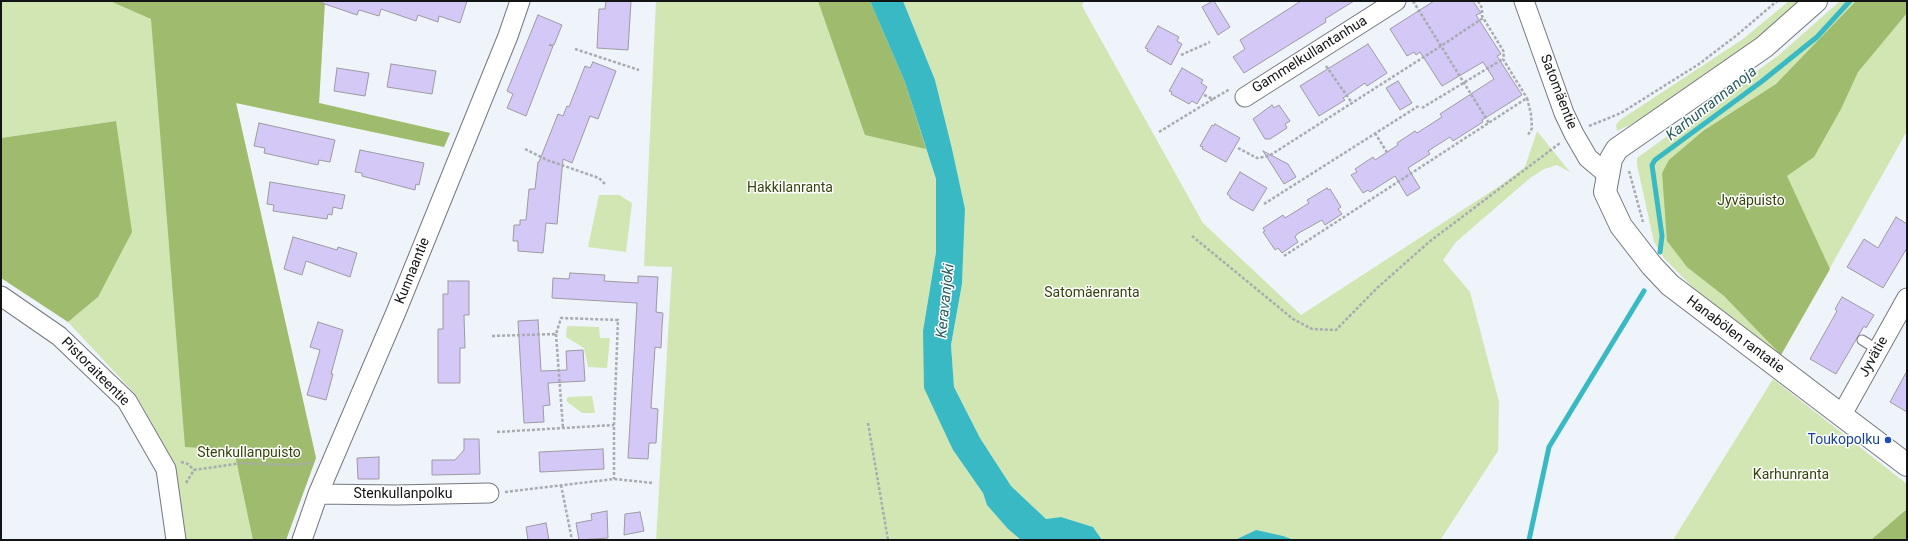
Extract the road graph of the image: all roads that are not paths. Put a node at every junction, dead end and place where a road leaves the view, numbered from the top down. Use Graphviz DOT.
graph roads {
  1 [pos="520,1"];
  2 [pos="1396,1"];
  3 [pos="1524,1"];
  4 [pos="1816,1"];
  5 [pos="1238,93"];
  6 [pos="1607,174"];
  7 [pos="1,296"];
  8 [pos="1907,298"];
  9 [pos="1841,416"];
  10 [pos="1907,465"];
  11 [pos="495,493"];
  12 [pos="318,494"];
  13 [pos="176,540"];
  14 [pos="302,540"];
  1 -- 12 [label="street, Kunnaantie"];
  2 -- 5 [label="street, Gammelkullantanhua"];
  3 -- 6 [label="street, Satomäentie"];
  4 -- 6 [label="street, Hanabölen rantatie"];
  6 -- 9 [label="street, Hanabölen rantatie"];
  7 -- 13 [label="street, Pistoraiteentie"];
  8 -- 9 [label="street, Jyvätie"];
  9 -- 10 [label="street, Hanabölen rantatie"];
  11 -- 12 [label="street, Stenkullanpolku"];
  12 -- 14 [label="street, Kunnaantie"];
}
